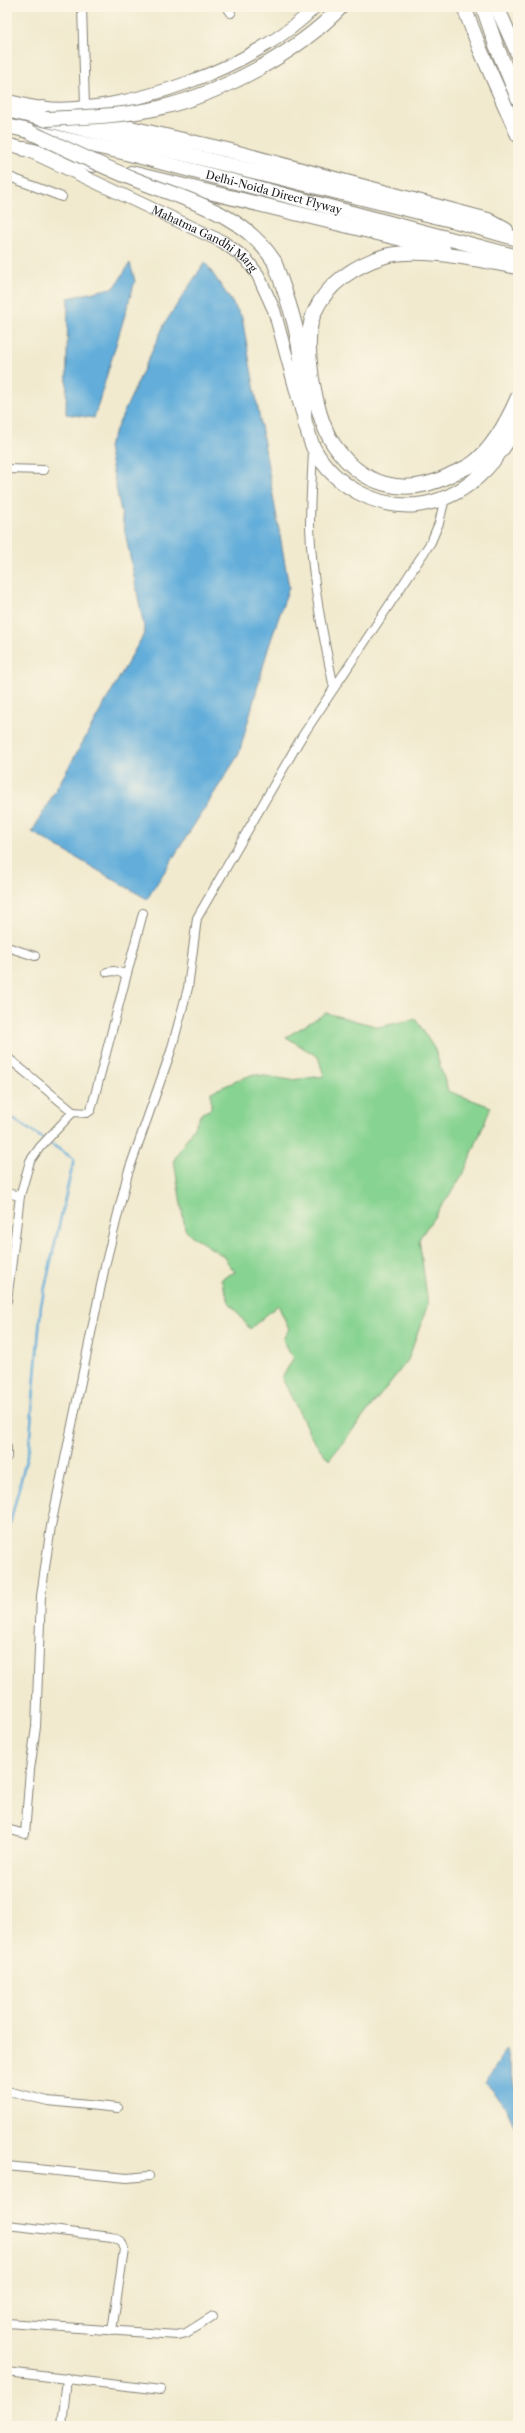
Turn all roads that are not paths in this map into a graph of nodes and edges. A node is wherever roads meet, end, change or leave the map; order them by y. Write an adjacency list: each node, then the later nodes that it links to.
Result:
1 (82, 7): 10 (street)
2 (316, 7): 10 (main road)
3 (341, 7): 12 (highway, bridge)
4 (464, 7): 15 (highway)
5 (483, 7): 8 (highway)
6 (497, 7): 7 (highway)
7 (518, 54)
8 (518, 98)
9 (7, 101): 12 (main road)
10 (85, 106): 12 (main road)
11 (7, 110): 12 (highway)
12 (45, 114): 20 (highway); 21 (highway, Delhi-Noida Direct Flyway, bridge)
13 (7, 126): 14 (highway)
14 (28, 132): 22 (highway, Delhi-Noida Direct Flyway, bridge); 25 (highway, bridge)
15 (518, 135)
16 (7, 144): 17 (main road, Mahatma Gandhi Marg)
17 (25, 149): 23 (highway); 25 (main road, Mahatma Gandhi Marg)
18 (7, 176): 19 (street)
19 (62, 197)
20 (518, 236)
21 (518, 239)
22 (518, 257)
23 (512, 266): 24 (highway)
24 (518, 397)
25 (305, 422): 27 (highway)
26 (518, 423): 30 (highway)
27 (314, 448): 30 (highway); 31 (street)
28 (7, 469): 29 (street)
29 (44, 470)
30 (445, 498): 31 (street)
31 (334, 688): 44 (street)
32 (143, 913): 36 (street)
33 (7, 947): 34 (street)
34 (35, 956)
35 (107, 972): 36 (street)
36 (126, 974): 38 (street)
37 (7, 1057): 38 (street)
38 (73, 1112): 40 (street)
39 (7, 1193): 40 (street)
40 (20, 1196): 41 (street)
41 (7, 1301)
42 (7, 1447): 43 (street)
43 (7, 1457)
44 (7, 1829)
45 (7, 2091): 46 (street)
46 (118, 2108)
47 (7, 2166): 48 (street)
48 (149, 2176)
49 (7, 2225): 52 (street)
50 (213, 2316): 52 (street)
51 (7, 2323): 52 (street)
52 (112, 2331)
53 (7, 2372): 54 (street)
54 (67, 2378): 55 (street); 56 (street)
55 (161, 2390)
56 (62, 2426)

